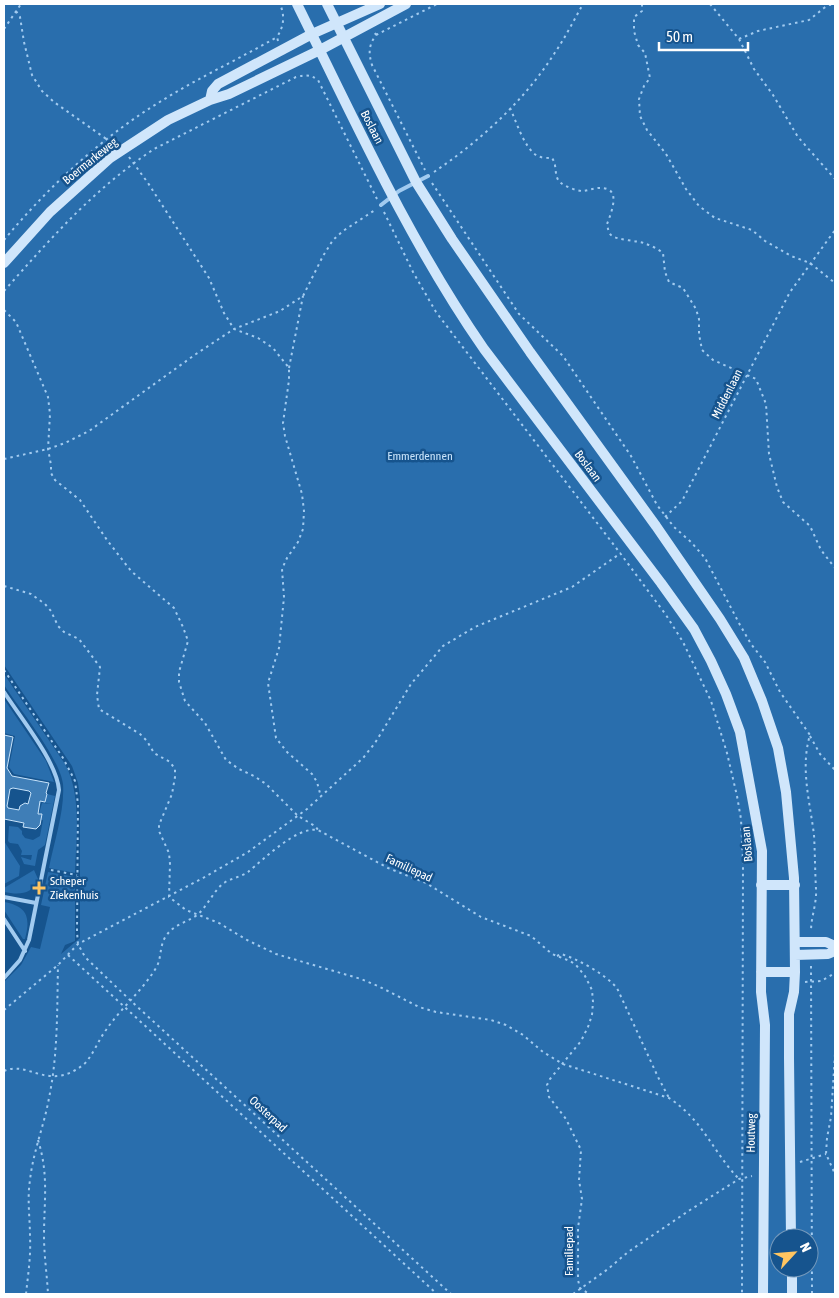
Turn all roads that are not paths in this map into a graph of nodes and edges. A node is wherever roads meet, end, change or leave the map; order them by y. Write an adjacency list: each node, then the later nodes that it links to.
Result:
1 (297, 4): 6 (main road, Boslaan)
2 (328, 4): 5 (main road, Boslaan)
3 (380, 4): 5 (main road, Boermarkeweg)
4 (406, 4): 7 (main road, Boermarkeweg)
5 (338, 22): 6 (main road, Boermarkeweg); 7 (main road, Boslaan)
6 (312, 34): 8 (main road, Boslaan); 9 (main road, Boermarkeweg)
7 (345, 37): 8 (main road, Boermarkeweg); 11 (main road, Boslaan)
8 (320, 50): 9 (main road, Boermarkeweg); 12 (main road, Boslaan)
9 (210, 100): 14 (main road, Boermarkeweg)
10 (428, 176): 11 (lane)
11 (416, 182): 12 (lane); 17 (main road, Boslaan)
12 (393, 195): 13 (lane); 16 (main road, Boslaan)
13 (380, 206)
14 (4, 264)
15 (4, 692): 19 (lane)
16 (761, 885): 17 (main road); 26 (main road, Boslaan)
17 (794, 885): 21 (main road, Boslaan)
18 (4, 897): 19 (lane)
19 (36, 903): 23 (lane)
20 (4, 919): 23 (lane)
21 (795, 942): 22 (main road); 25 (main road, Boslaan)
22 (835, 946)
23 (24, 951): 28 (lane)
24 (835, 951): 25 (main road)
25 (795, 955): 27 (main road)
26 (761, 972): 27 (main road); 31 (main road, Houtweg)
27 (795, 972): 29 (main road)
28 (4, 978)
29 (792, 1228)
30 (792, 1278): 32 (main road)
31 (763, 1294)
32 (792, 1294)

